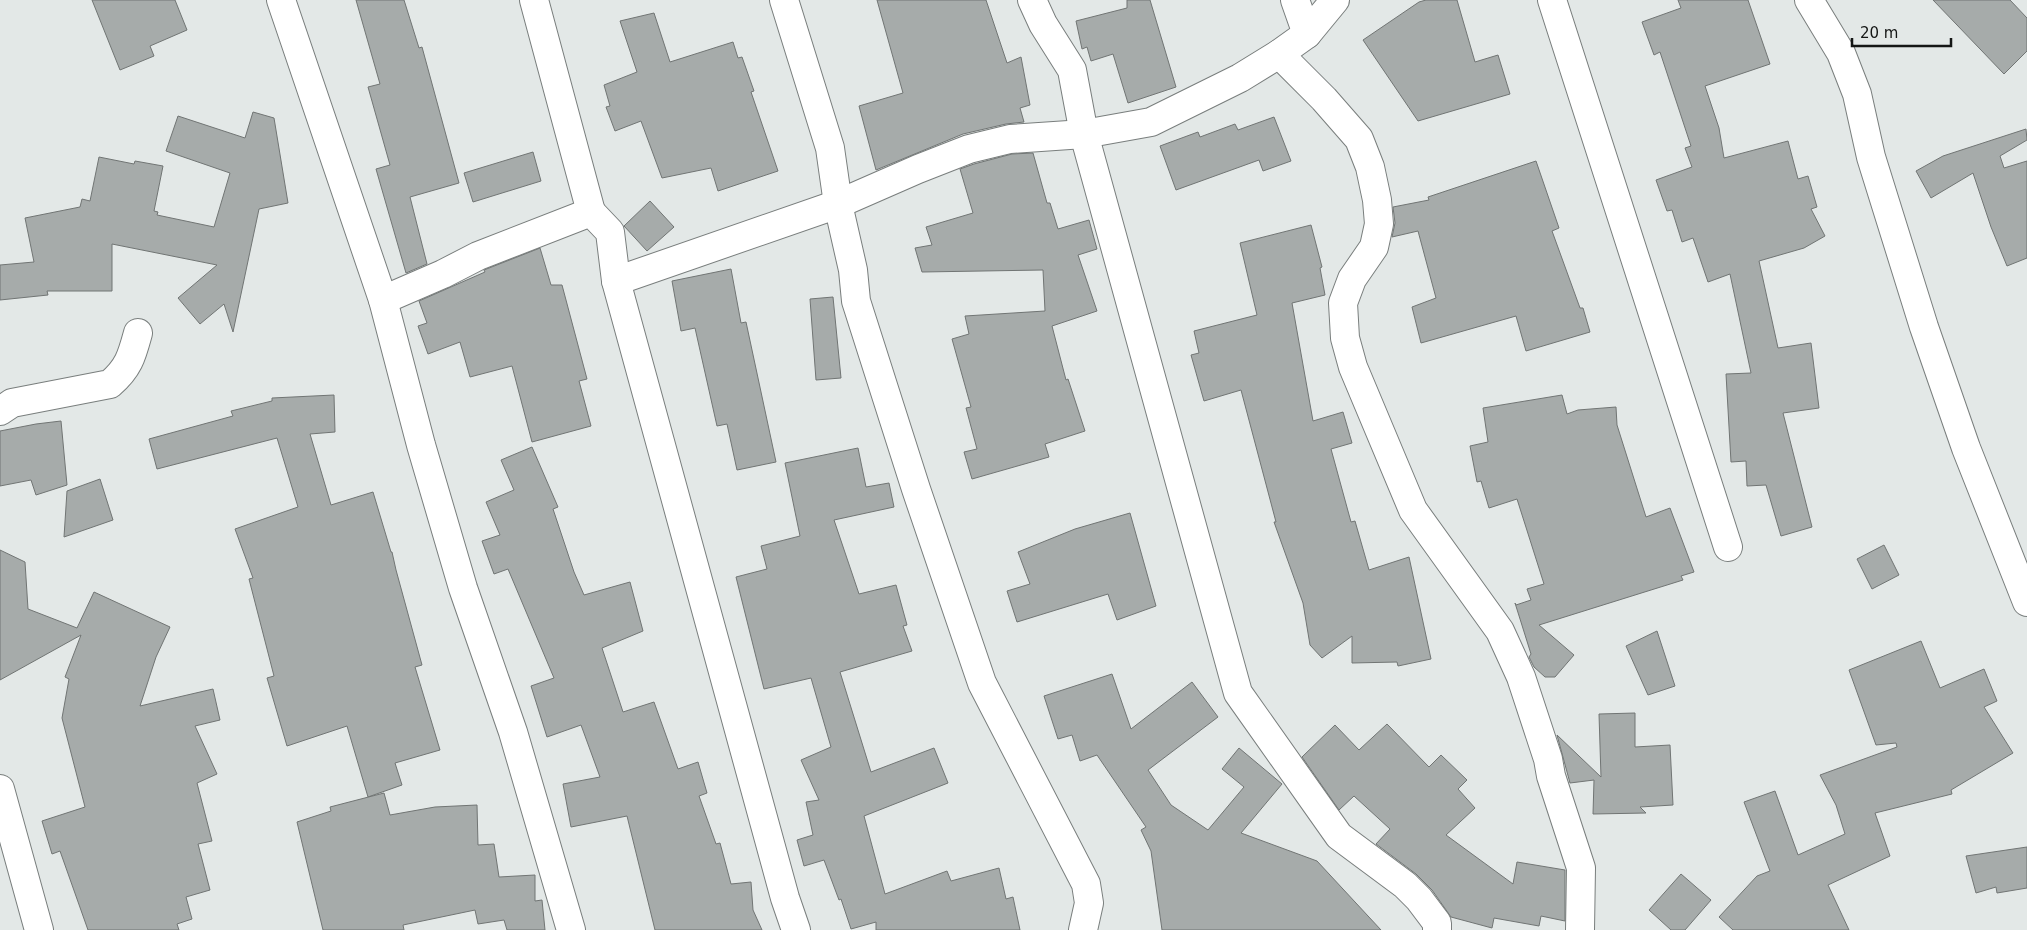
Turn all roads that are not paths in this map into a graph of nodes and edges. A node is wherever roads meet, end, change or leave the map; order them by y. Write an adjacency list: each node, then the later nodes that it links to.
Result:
1 (282, 0): 15 (street)
2 (534, 0): 13 (street)
3 (784, 0): 12 (street)
4 (1032, 0): 11 (street)
5 (1295, 0): 9 (street)
6 (1335, 0): 9 (street)
7 (1552, 0): 18 (street)
8 (1809, 0): 19 (street)
9 (1308, 34): 10 (street)
10 (1279, 54): 11 (street); 26 (street)
11 (1084, 134): 12 (street); 25 (street)
12 (838, 204): 14 (street); 24 (street)
13 (591, 212): 14 (street); 15 (street)
14 (616, 281): 23 (street)
15 (384, 300): 22 (street)
16 (138, 333): 17 (street)
17 (0, 411)
18 (1728, 547)
19 (2027, 602)
20 (0, 789): 21 (street)
21 (39, 930)
22 (570, 930)
23 (796, 930)
24 (1083, 930)
25 (1437, 930)
26 (1580, 930)

